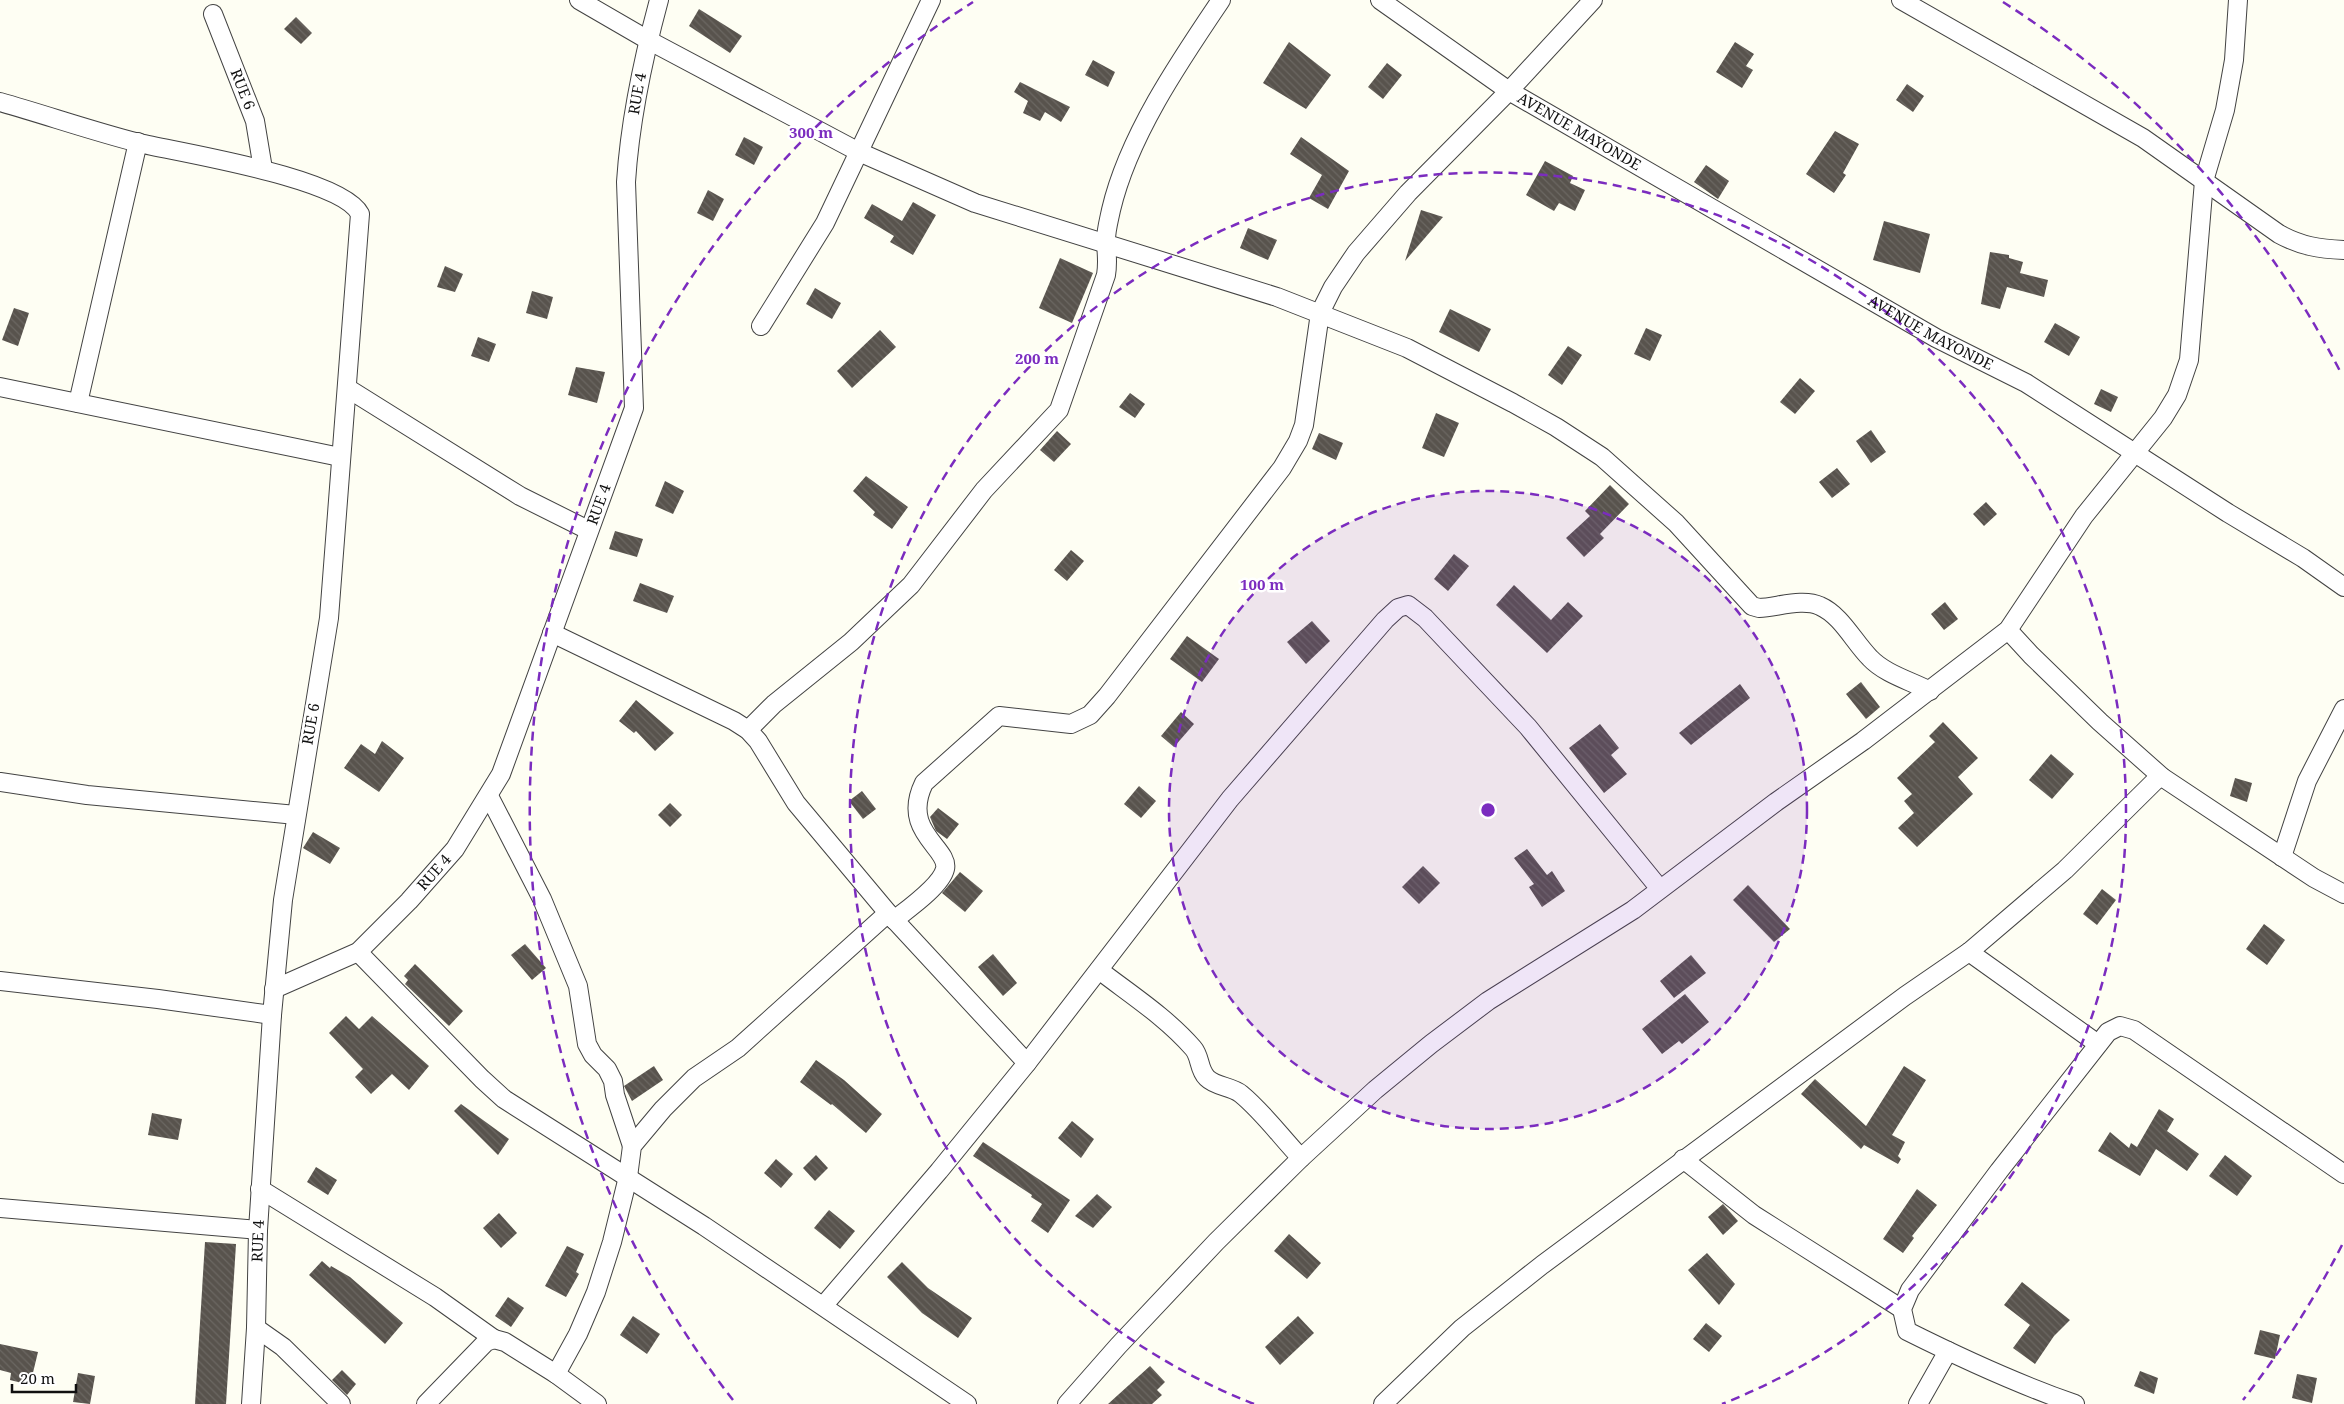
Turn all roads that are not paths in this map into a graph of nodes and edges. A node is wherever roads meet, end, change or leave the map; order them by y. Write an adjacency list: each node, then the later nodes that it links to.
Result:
1 (579, 0): 10 (street)
2 (659, 0): 10 (street, RUE 4)
3 (931, 0): 14 (street)
4 (1221, 0): 17 (street)
5 (1380, 0): 11 (street, AVENUE MAYONDE)
6 (1593, 0): 11 (street)
7 (1901, 0): 16 (street)
8 (2238, 0): 16 (street)
9 (212, 14): 15 (street, RUE 6)
10 (648, 40): 14 (street); 26 (street, RUE 4)
11 (1509, 91): 19 (street); 24 (street, AVENUE MAYONDE)
12 (0, 102): 13 (street)
13 (138, 142): 15 (street); 23 (street)
14 (860, 152): 17 (street); 20 (street)
15 (263, 169): 22 (street, RUE 6)
16 (2204, 181): 18 (street); 24 (street)
17 (1106, 243): 19 (street); 32 (street)
18 (2344, 250)
19 (1320, 313): 30 (street); 40 (street)
20 (761, 326)
21 (0, 386): 23 (street)
22 (347, 388): 25 (street, RUE 6); 26 (street)
23 (78, 403): 25 (street)
24 (2136, 453): 27 (street, AVENUE MAYONDE); 28 (street)
25 (340, 457): 36 (street, RUE 6)
26 (588, 530): 29 (street, RUE 4)
27 (2344, 587)
28 (2008, 630): 30 (street); 33 (street)
29 (552, 633): 32 (street); 35 (street, RUE 4)
30 (1930, 691): 38 (street)
31 (2344, 709): 37 (street)
32 (748, 730): 40 (street)
33 (2162, 777): 37 (street); 42 (street)
34 (0, 782): 36 (street)
35 (489, 796): 41 (street, RUE 4); 49 (street)
36 (296, 815): 45 (street, RUE 6)
37 (2282, 857): 39 (street)
38 (1660, 889): 43 (street); 50 (street)
39 (2344, 894)
40 (891, 917): 48 (street); 49 (street)
41 (358, 952): 45 (street); 53 (street)
42 (1969, 952): 47 (street); 51 (street)
43 (1099, 970): 48 (street); 50 (street)
44 (0, 981): 46 (street)
45 (274, 989): 46 (street, RUE 4)
46 (272, 1015): 54 (street, RUE 4)
47 (2098, 1044): 52 (street); 58 (street)
48 (1026, 1063): 57 (street)
49 (632, 1146): 53 (street)
50 (1301, 1158): 68 (street)
51 (1683, 1159): 58 (street); 69 (street)
52 (2344, 1174)
53 (628, 1177): 57 (street); 62 (street)
54 (260, 1189): 56 (street, RUE 4); 60 (street)
55 (0, 1208): 56 (street)
56 (258, 1230): 59 (street, RUE 4)
57 (824, 1305): 67 (street)
58 (1902, 1309): 61 (street)
59 (256, 1328): 63 (street, RUE 4); 64 (street)
60 (494, 1339): 62 (street); 65 (street)
61 (1948, 1351): 70 (street); 71 (street)
62 (556, 1374): 66 (street)
63 (251, 1404)
64 (341, 1404)
65 (426, 1404)
66 (597, 1404)
67 (967, 1404)
68 (1067, 1404)
69 (1384, 1404)
70 (1918, 1404)
71 (2075, 1404)

